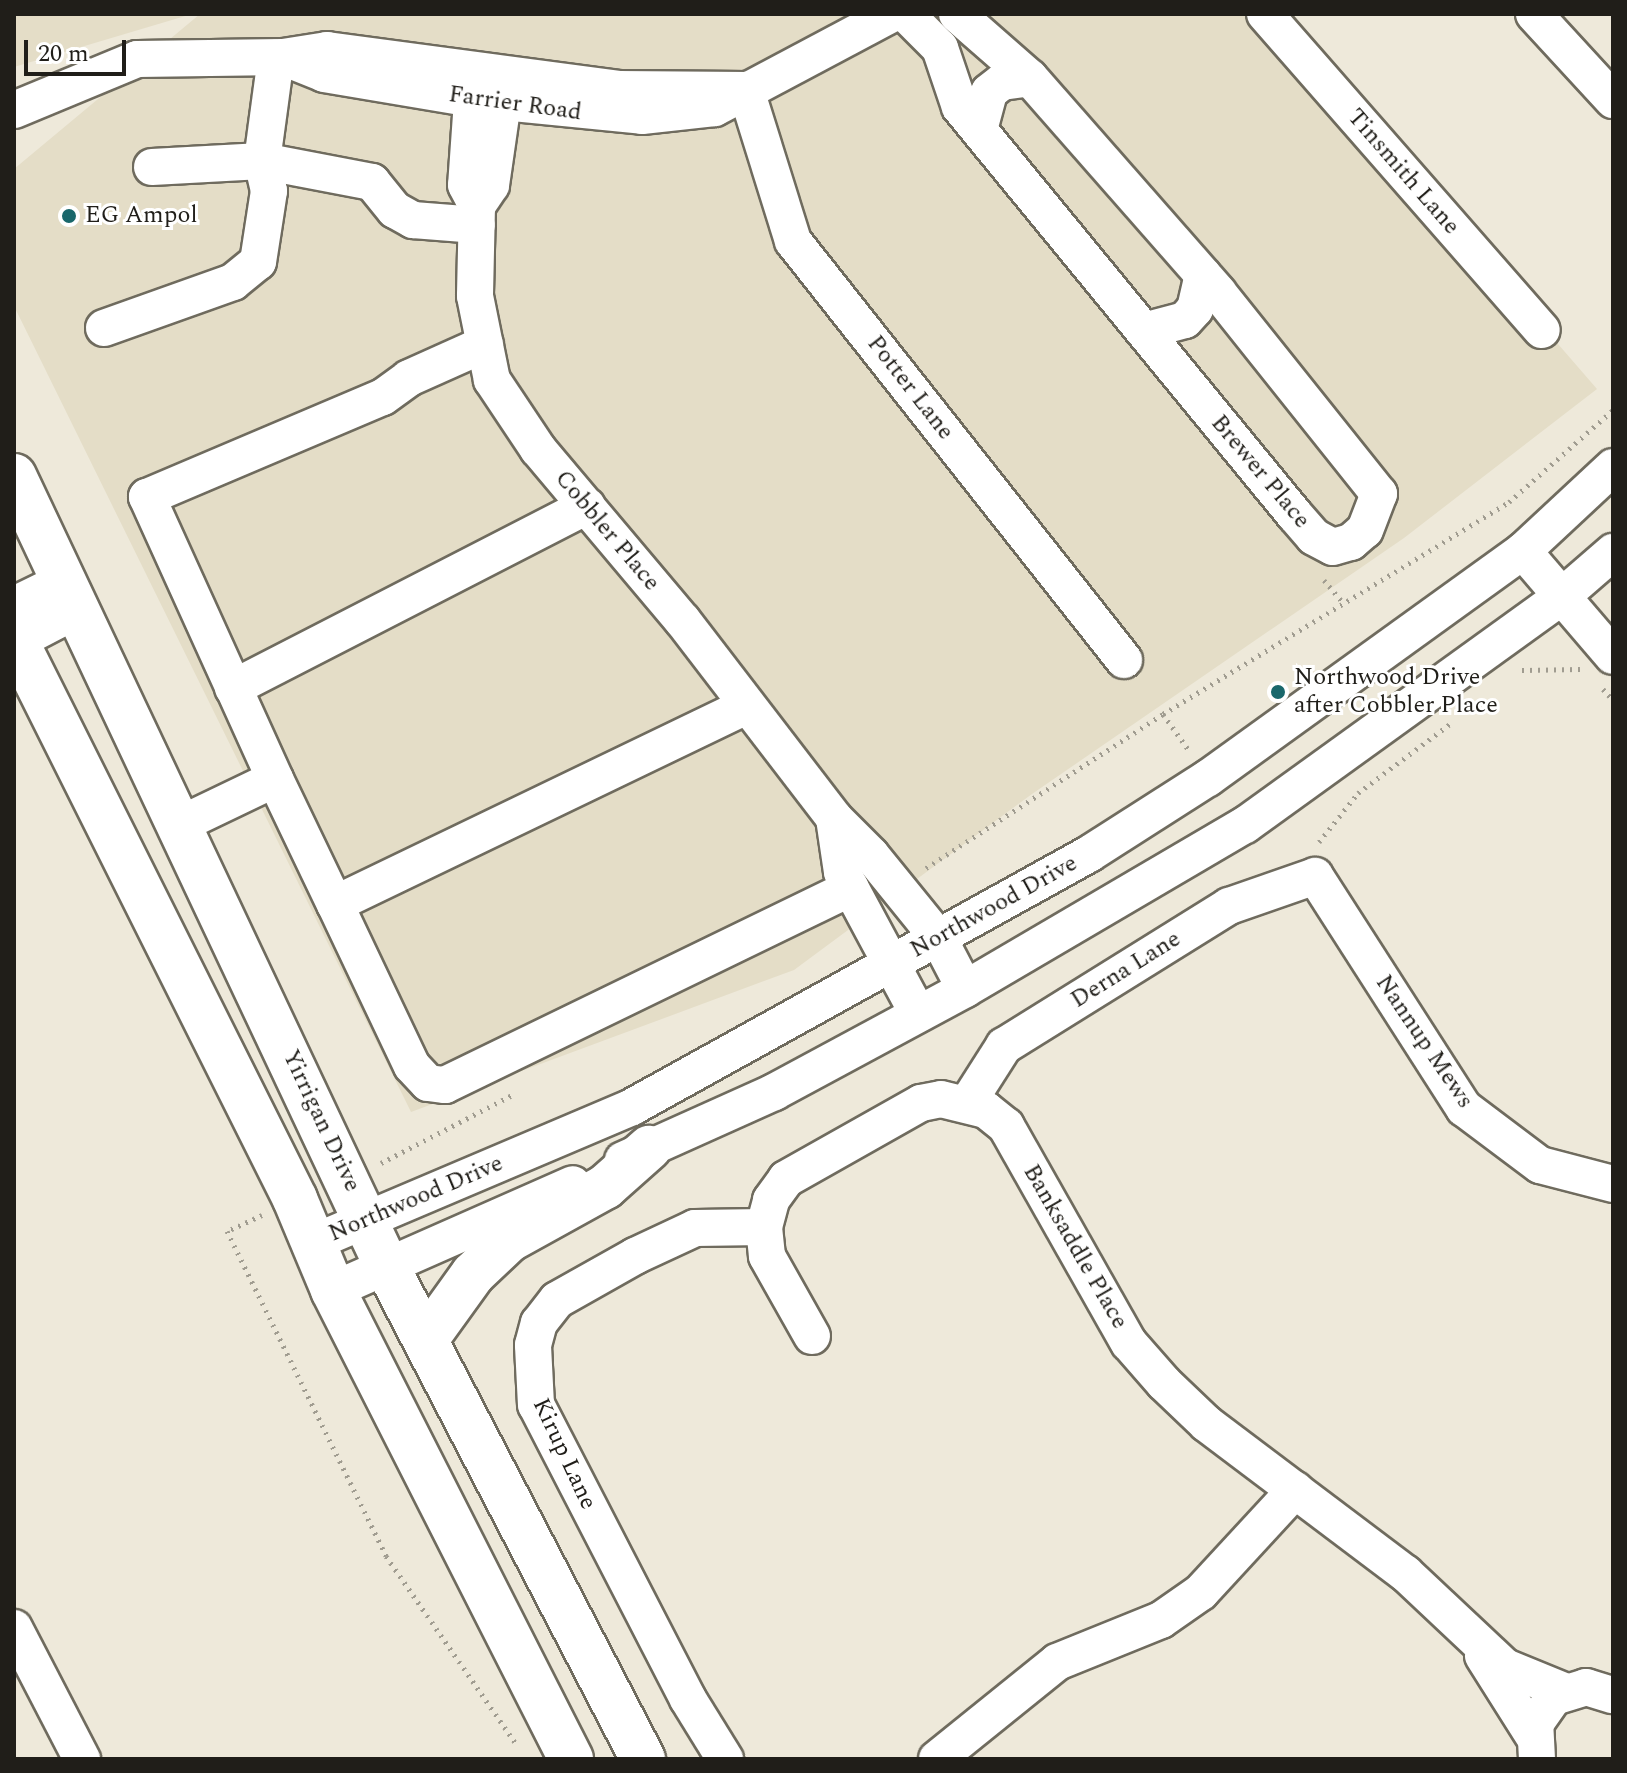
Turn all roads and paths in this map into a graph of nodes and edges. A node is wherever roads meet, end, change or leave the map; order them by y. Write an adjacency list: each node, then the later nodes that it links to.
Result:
1 (892, 14): 9 (street, Farrier Road)
2 (906, 14): 12 (street, Brewer Place)
3 (957, 14): 7 (street, Brewer Place)
4 (1265, 14): 18 (street, Tinsmith Lane)
5 (1534, 14): 10 (street)
6 (280, 58): 8 (street, Farrier Road); 11 (street, Farrier Road); 13 (street)
7 (1030, 78): 12 (street); 16 (street, Brewer Place)
8 (489, 87): 9 (street, Farrier Road); 15 (street, Cobbler Place)
9 (746, 90): 29 (street, Potter Lane)
10 (1613, 100)
11 (14, 110)
12 (979, 130): 19 (street, Brewer Place)
13 (262, 161): 14 (street); 15 (street); 17 (street)
14 (152, 167)
15 (477, 216): 20 (street, Cobbler Place)
16 (1203, 275): 19 (street); 19 (street, Brewer Place)
17 (104, 328)
18 (1542, 330)
19 (1144, 331)
20 (485, 344): 23 (street, Cobbler Place); 32 (street)
21 (1613, 467): 24 (street, Northwood Drive)
22 (14, 476): 26 (main road, Yirrigan Drive)
23 (587, 506): 32 (street); 33 (street, Cobbler Place)
24 (1523, 551): 27 (street); 41 (street, Northwood Drive)
25 (1613, 552): 27 (street, Northwood Drive)
26 (72, 595): 28 (street); 37 (main road, Yirrigan Drive)
27 (1561, 597): 30 (street); 43 (street, Northwood Drive)
28 (15, 632): 50 (main road)
29 (1124, 660)
30 (1599, 663): 31 (path)
31 (1510, 679)
32 (233, 688): 35 (street)
33 (747, 706): 36 (street, Cobbler Place); 40 (street)
34 (1460, 717): 38 (path)
35 (275, 779): 37 (street); 40 (street)
36 (834, 818): 39 (street, Cobbler Place); 41 (street, Cobbler Place)
37 (181, 824): 48 (main road, Yirrigan Drive)
38 (1311, 865): 45 (street, Derna Lane); 47 (street, Nannup Mews)
39 (851, 888): 40 (street); 42 (street, Cobbler Place)
40 (335, 904)
41 (939, 939): 42 (street, Northwood Drive); 43 (street, Cobbler Place)
42 (888, 965): 44 (street, Cobbler Place); 48 (street, Northwood Drive)
43 (965, 989): 44 (street, Northwood Drive)
44 (918, 1014): 46 (street, Northwood Drive)
45 (967, 1104): 49 (street, Banksaddle Place); 55 (street, Banksaddle Place)
46 (649, 1148): 51 (street, Northwood Drive); 54 (main road)
47 (1613, 1184)
48 (367, 1220): 50 (street, Northwood Drive); 51 (main road, Yirrigan Drive)
49 (764, 1227): 53 (street); 64 (street, Kirup Lane)
50 (312, 1243): 52 (main road)
51 (387, 1267): 52 (street, Northwood Drive); 54 (main road, Yirrigan Drive)
52 (333, 1290): 62 (main road)
53 (812, 1336)
54 (427, 1338): 63 (main road, Yirrigan Drive)
55 (1295, 1490): 57 (street, Banksaddle Place); 65 (street)
56 (14, 1628): 61 (street)
57 (1470, 1639): 58 (street, Banksaddle Place); 60 (street, Banksaddle Place)
58 (1564, 1691): 59 (street); 60 (street)
59 (1613, 1695)
60 (1535, 1747)
61 (82, 1759)
62 (571, 1759)
63 (643, 1759)
64 (725, 1759)
65 (937, 1759)

